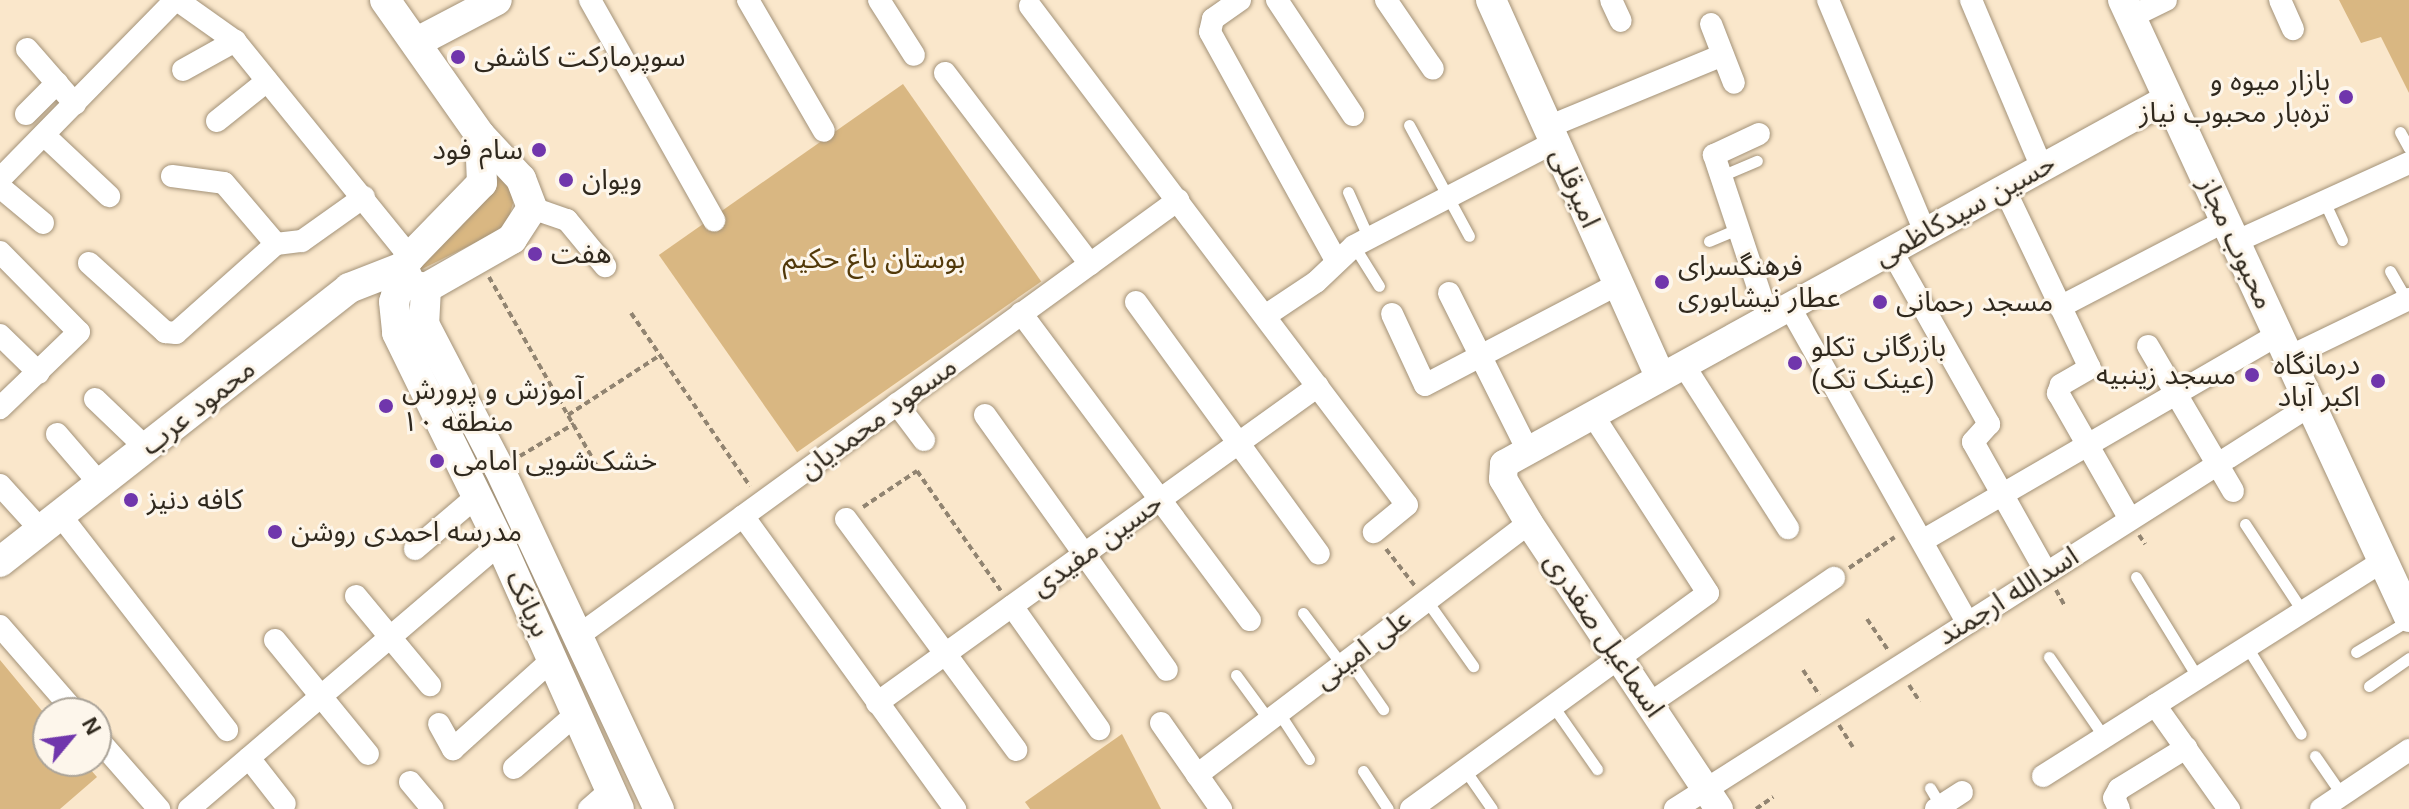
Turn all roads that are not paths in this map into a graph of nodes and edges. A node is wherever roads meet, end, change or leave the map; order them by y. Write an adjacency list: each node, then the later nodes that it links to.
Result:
1 (176, 0): 21 (street); 33 (street)
2 (385, 0): 22 (main road)
3 (497, 0): 22 (main road)
4 (590, 0): 60 (street)
5 (748, 0): 38 (street)
6 (879, 0): 24 (street)
7 (1240, 0): 72 (street)
8 (1277, 0): 35 (street)
9 (1386, 0): 26 (street)
10 (1611, 0): 18 (street)
11 (1828, 0): 64 (street)
12 (1971, 0): 47 (street)
13 (2166, 0): 17 (street)
14 (2280, 0): 20 (street)
15 (1496, 1): 42 (main road, امیرقلی)
16 (1030, 6): 57 (street)
17 (2127, 8): 32 (main road, محبوب مجاز)
18 (1621, 21)
19 (1711, 24): 25 (street)
20 (2293, 29)
21 (235, 41): 27 (street); 29 (street)
22 (417, 42): 41 (main road)
23 (27, 49): 30 (street)
24 (914, 55)
25 (1723, 55): 31 (street); 42 (street)
26 (1433, 69)
27 (183, 70)
28 (945, 73): 75 (street)
29 (267, 81): 36 (street); 55 (street)
30 (57, 83): 33 (street); 34 (street)
31 (1734, 83)
32 (2169, 98): 47 (street, حسین سیدکاظمی); 63 (main road, محبوب مجاز)
33 (75, 104): 43 (street)
34 (26, 114)
35 (1353, 115)
36 (217, 121)
37 (1409, 125): 56 (lane)
38 (824, 131)
39 (2400, 132): 44 (lane)
40 (1759, 134): 49 (street)
41 (480, 135): 59 (main road); 73 (main road)
42 (1552, 135): 56 (street); 78 (main road, امیرقلی)
43 (45, 136): 50 (street); 54 (street)
44 (2409, 148)
45 (1757, 161): 49 (lane)
46 (2409, 163): 58 (street)
47 (2042, 168): 52 (street, حسین سیدکاظمی)
48 (172, 176): 69 (street)
49 (1721, 176): 62 (street)
50 (0, 179)
51 (0, 187): 61 (street)
52 (2004, 188): 64 (street, حسین سیدکاظمی); 84 (street)
53 (1348, 192): 68 (lane)
54 (109, 196)
55 (364, 197): 69 (street); 73 (street)
56 (1449, 197): 65 (lane); 68 (street)
57 (1178, 200): 75 (street, مسعود محمدیان); 88 (street)
58 (2324, 201): 63 (street); 66 (lane)
59 (532, 208): 76 (street); 80 (main road)
60 (714, 220)
61 (43, 223)
62 (1739, 228): 67 (lane); 85 (street)
63 (2230, 231): 84 (street); 91 (main road, محبوب مجاز)
64 (1925, 232): 70 (street, حسین سیدکاظمی)
65 (1469, 236)
66 (2342, 240)
67 (1709, 241)
68 (1362, 242): 72 (street); 79 (lane)
69 (276, 244): 74 (street)
70 (1891, 250): 85 (street, حسین سیدکاظمی); 113 (street)
71 (0, 252): 94 (street)
72 (1336, 260): 88 (street)
73 (407, 262): 80 (main road); 107 (main road, محمود عرب); 114 (main road, بریانک)
74 (89, 263)
75 (1090, 264): 86 (street, مسعود محمدیان)
76 (605, 266)
77 (2390, 271): 82 (lane)
78 (1618, 284): 92 (street); 93 (main road, امیرقلی)
79 (1379, 286)
80 (426, 288): 143 (main road, بریانک)
81 (1449, 293): 92 (street)
82 (2408, 300): 91 (street)
83 (1136, 302): 105 (street)
84 (2060, 307): 106 (street)
85 (1779, 312): 93 (street, حسین سیدکاظمی); 124 (street)
86 (1021, 313): 98 (street, مسعود محمدیان); 115 (street)
87 (1392, 314): 92 (street)
88 (1265, 316): 95 (street)
89 (0, 335): 94 (street)
90 (2148, 346): 96 (street)
91 (2284, 346): 96 (street); 99 (main road, محبوب مجاز)
92 (1481, 356): 108 (street)
93 (1671, 370): 101 (street, حسین سیدکاظمی); 122 (street)
94 (39, 373): 100 (street)
95 (1318, 386): 105 (street, حسین مفیدی); 123 (street)
96 (2176, 394): 106 (street); 109 (street)
97 (95, 399): 107 (street)
98 (897, 404): 104 (street); 116 (street, مسعود محمدیان)
99 (2311, 405): 109 (street, اسدالله ارجمند); 129 (main road, محبوب مجاز)
100 (0, 408)
101 (1592, 414): 108 (street, حسین سیدکاظمی); 150 (street)
102 (985, 415): 127 (street)
103 (57, 434): 110 (street)
104 (924, 440)
105 (1238, 443): 115 (street, حسین مفیدی); 128 (street)
106 (2089, 445): 113 (street); 118 (street)
107 (145, 447): 110 (main road, محمود عرب)
108 (1518, 454): 120 (street, اسماعیل صفدری)
109 (2218, 464): 112 (street); 118 (street, اسدالله ارجمند)
110 (100, 484): 119 (main road, محمود عرب)
111 (0, 485): 119 (street)
112 (2233, 491)
113 (2004, 494): 124 (street); 131 (street)
114 (477, 496): 125 (main road, بریانک); 126 (street)
115 (1160, 500): 127 (street, حسین مفیدی); 140 (street)
116 (743, 516): 143 (street, مسعود محمدیان); 162 (street)
117 (846, 519): 148 (street)
118 (2130, 519): 131 (street, اسدالله ارجمند)
119 (51, 523): 130 (main road, محمود عرب); 172 (street)
120 (1529, 523): 135 (street, علی امینی); 150 (street, اسماعیل صفدری)
121 (2245, 524): 137 (lane)
122 (1788, 528)
123 (1374, 532)
124 (1917, 533): 141 (street)
125 (500, 543): 144 (street); 152 (main road, بریانک)
126 (415, 549)
127 (1084, 554): 136 (street, حسین مفیدی); 155 (street)
128 (1319, 554)
129 (2383, 561): 137 (street); 139 (main road, محبوب مجاز)
130 (0, 562)
131 (2046, 572): 141 (street, اسدالله ارجمند)
132 (2136, 577): 157 (lane)
133 (1834, 578): 163 (street)
134 (356, 596): 144 (street)
135 (1427, 601): 153 (street, علی امینی); 154 (lane)
136 (1012, 606): 148 (street, حسین مفیدی); 171 (street)
137 (2303, 612): 146 (street)
138 (1303, 613): 153 (lane)
139 (2409, 618): 147 (lane)
140 (1250, 620)
141 (1967, 622): 192 (street, اسدالله ارجمند)
142 (0, 626): 161 (street)
143 (578, 636): 187 (main road, بریانک)
144 (390, 637): 158 (street); 160 (street)
145 (275, 640): 160 (street)
146 (2247, 647): 157 (street); 173 (lane)
147 (2356, 652)
148 (946, 653): 162 (street, حسین مفیدی); 176 (street)
149 (2049, 657): 174 (lane)
150 (1619, 658): 163 (street, اسماعیل صفدری); 165 (street)
151 (2409, 658): 159 (lane)
152 (553, 659): 167 (main road, بریانک); 170 (street)
153 (1345, 662): 166 (lane); 168 (street, علی امینی)
154 (1473, 666)
155 (1167, 670)
156 (1236, 675): 168 (lane)
157 (2198, 678): 164 (street)
158 (430, 685)
159 (2369, 686)
160 (321, 696): 178 (street); 181 (street)
161 (62, 697)
162 (877, 703): 202 (street)
163 (1649, 704): 192 (street, اسماعیل صفدری)
164 (2155, 705): 174 (street); 175 (street)
165 (1553, 706): 184 (lane); 185 (street)
166 (1383, 709)
167 (575, 715): 183 (street); 194 (main road, بریانک)
168 (1274, 717): 182 (lane); 188 (street, علی امینی)
169 (1161, 723): 188 (street)
170 (439, 724)
171 (1099, 729)
172 (227, 730)
173 (2301, 734)
174 (2104, 737): 189 (street)
175 (2186, 748): 207 (street); 208 (street)
176 (1016, 750)
177 (2409, 750): 196 (street)
178 (368, 754)
179 (112, 755): 198 (street)
180 (2315, 756): 196 (lane)
181 (249, 758): 195 (street); 199 (street)
182 (1309, 759)
183 (514, 768)
184 (1597, 769)
185 (1465, 770): 197 (street); 205 (lane)
186 (1363, 771): 204 (lane)
187 (643, 775): 194 (main road); 201 (main road, بریانک)
188 (1197, 775): 203 (street)
189 (2043, 776)
190 (410, 782): 200 (street)
191 (1962, 792): 193 (street)
192 (1712, 798): 206 (street, اسدالله ارجمند)
193 (1936, 801)
194 (606, 803)
195 (285, 804)
196 (2328, 805)
197 (1421, 806)
198 (159, 809)
199 (189, 809)
200 (433, 809)
201 (659, 809)
202 (955, 809)
203 (1221, 809)
204 (1388, 809)
205 (1492, 809)
206 (1675, 809)
207 (2119, 809)
208 (2229, 809)

